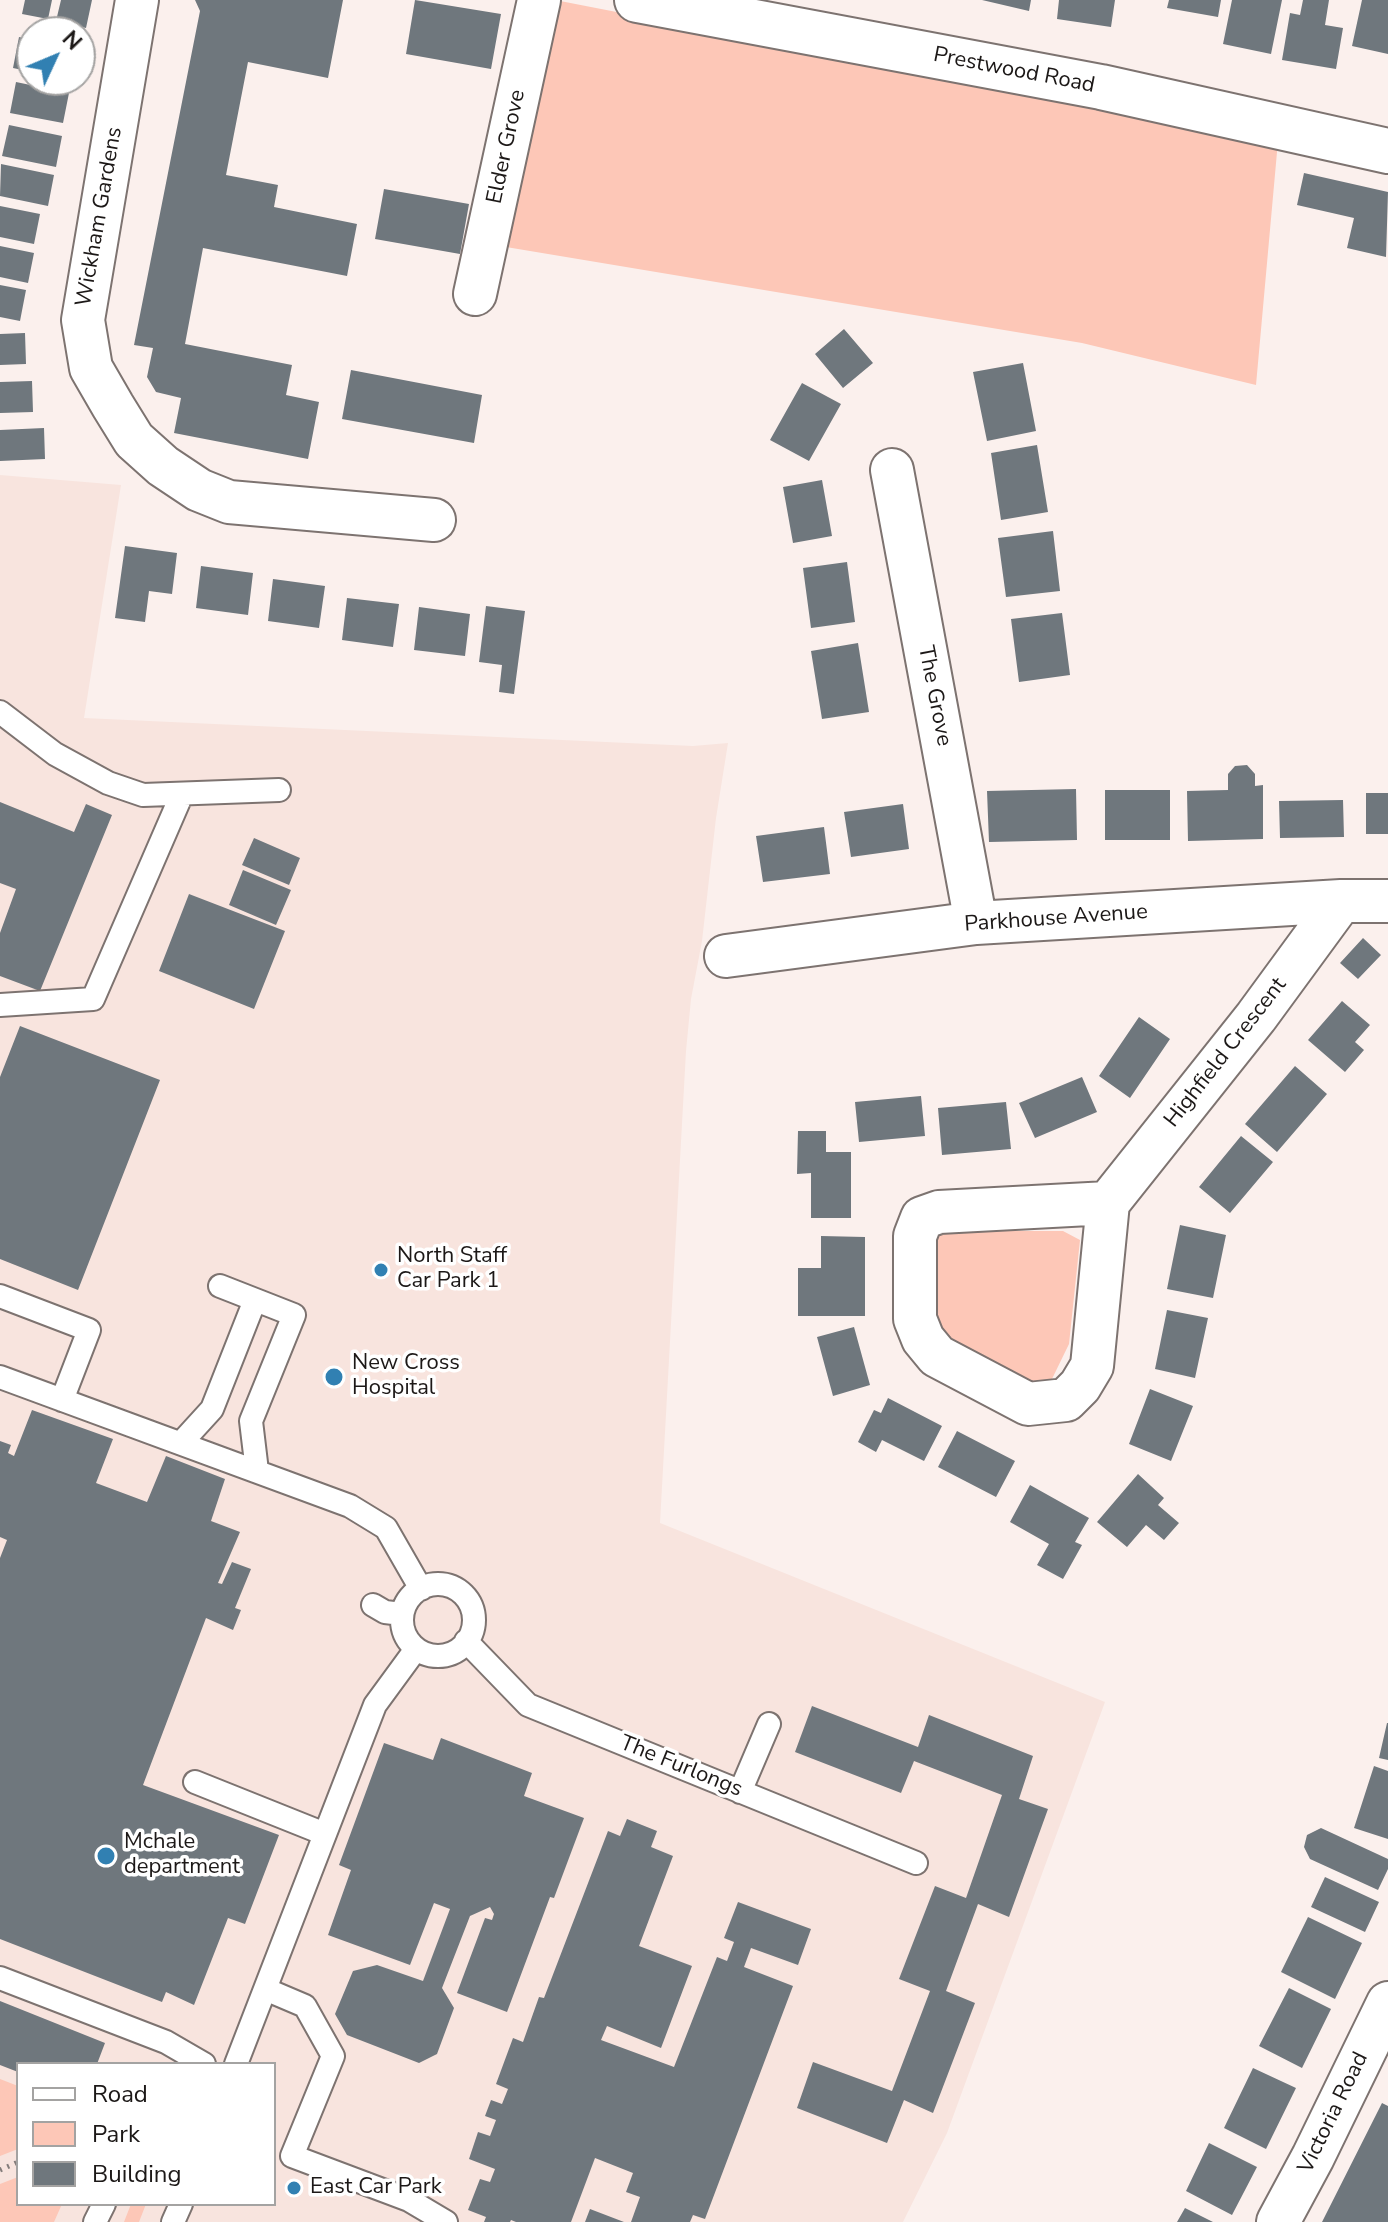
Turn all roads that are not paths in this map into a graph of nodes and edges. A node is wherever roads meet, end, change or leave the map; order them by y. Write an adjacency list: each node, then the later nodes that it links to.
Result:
1 (137, 0): 7 (street, Wickham Gardens)
2 (539, 0): 5 (street, Elder Grove)
3 (637, 0): 4 (street, Prestwood Road)
4 (1388, 151)
5 (475, 294)
6 (892, 470): 13 (street, The Grove)
7 (434, 520)
8 (0, 712): 10 (lane)
9 (279, 790): 10 (lane)
10 (182, 794): 15 (lane)
11 (1341, 901): 12 (street, Parkhouse Avenue); 13 (street, Parkhouse Avenue); 16 (street, Highfield Crescent)
12 (1388, 901)
13 (976, 923): 14 (street, Parkhouse Avenue)
14 (726, 956)
15 (0, 1005)
16 (1108, 1203): 16 (street)
17 (220, 1286): 19 (lane)
18 (0, 1296): 21 (lane)
19 (255, 1300): 22 (lane); 23 (lane)
20 (0, 1377): 21 (lane)
21 (62, 1400): 22 (lane)
22 (181, 1443): 23 (lane)
23 (257, 1471): 24 (lane)
24 (421, 1589): 26 (lane); 27 (lane)
25 (373, 1605): 26 (lane)
26 (402, 1614): 28 (lane)
27 (466, 1641): 28 (lane); 31 (lane, The Furlongs)
28 (416, 1649): 32 (lane)
29 (769, 1724): 31 (lane)
30 (195, 1782): 32 (lane)
31 (740, 1792): 33 (lane, The Furlongs)
32 (325, 1834): 35 (lane)
33 (916, 1863)
34 (0, 1978): 37 (lane)
35 (265, 1989): 38 (lane); 39 (lane)
36 (1388, 2003): 40 (street, Victoria Road)
37 (201, 2062)
38 (237, 2062)
39 (446, 2222)
40 (1278, 2222)

